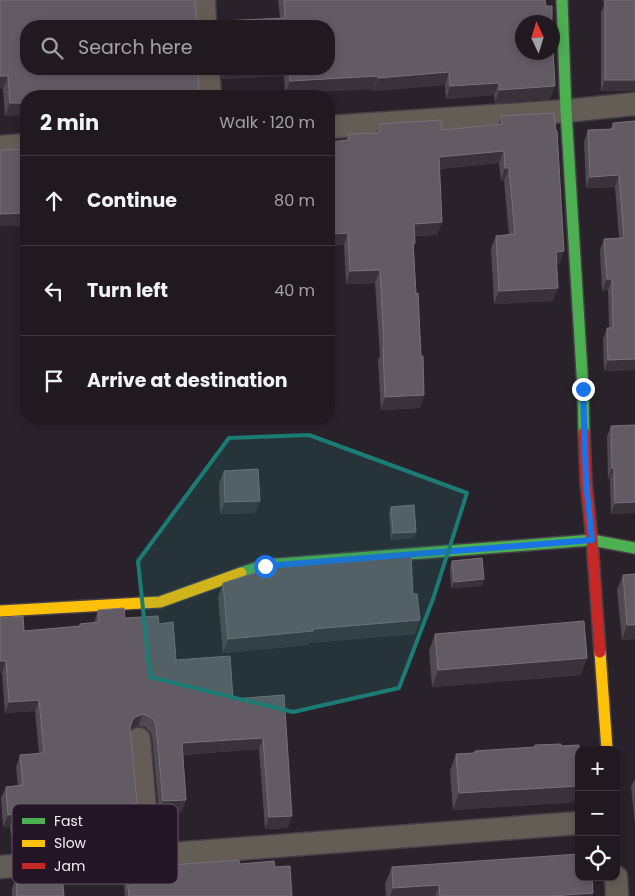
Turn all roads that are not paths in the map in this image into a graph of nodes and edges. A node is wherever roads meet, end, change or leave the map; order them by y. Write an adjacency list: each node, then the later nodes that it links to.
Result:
1 (204, 0): 3 (street)
2 (562, 0): 7 (street)
3 (205, 20)
4 (208, 75): 5 (street)
5 (210, 90)
6 (635, 104): 7 (street)
7 (566, 111): 8 (street); 11 (street)
8 (335, 127)
9 (20, 145): 10 (street)
10 (0, 146)
11 (592, 540): 12 (street); 13 (street); 15 (street)
12 (635, 548)
13 (0, 611)
14 (139, 740): 16 (street)
15 (607, 746)
16 (145, 804)
17 (575, 824): 18 (street)
18 (178, 854)
19 (616, 881): 20 (street)
20 (617, 896)

